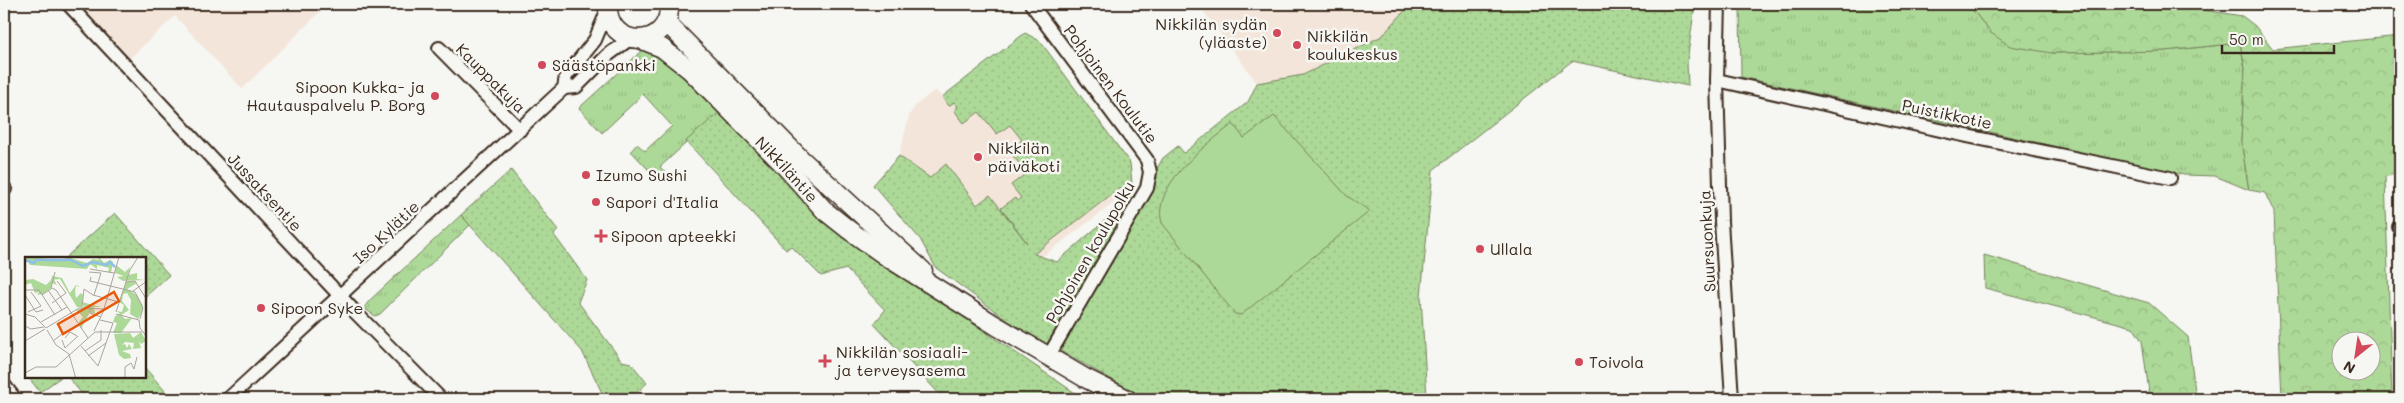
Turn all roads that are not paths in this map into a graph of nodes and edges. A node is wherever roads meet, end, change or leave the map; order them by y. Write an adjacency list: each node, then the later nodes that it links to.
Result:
1 (68, 4): 15 (street, Jussaksentie)
2 (669, 4): 6 (street)
3 (1031, 4): 12 (street, Pohjoinen Koulutie)
4 (1719, 4): 9 (street, Suursuonkuja)
5 (608, 7): 7 (street, Nikkiläntie); 10 (street, Iso Kylätie)
6 (666, 22): 7 (street); 14 (street, Nikkiläntie)
7 (635, 39): 10 (street, Iso Kylätie); 14 (street, Nikkiläntie)
8 (439, 48): 11 (street, Kauppakuja)
9 (1718, 80): 13 (street, Puistikkotie); 22 (street, Suursuonkuja)
10 (564, 88): 11 (street, Iso Kylätie)
11 (520, 130): 15 (street, Iso Kylätie)
12 (1148, 160): 16 (street, Pohjoinen koulupolku)
13 (2170, 178)
14 (941, 289): 16 (street, Nikkiläntie)
15 (341, 296): 19 (street, Iso Kylätie); 20 (street, Jussaksentie)
16 (1048, 357): 21 (street, Nikkiläntie)
17 (4, 386): 18 (street)
18 (15, 399)
19 (228, 399)
20 (441, 399)
21 (1127, 399)
22 (1732, 399)

